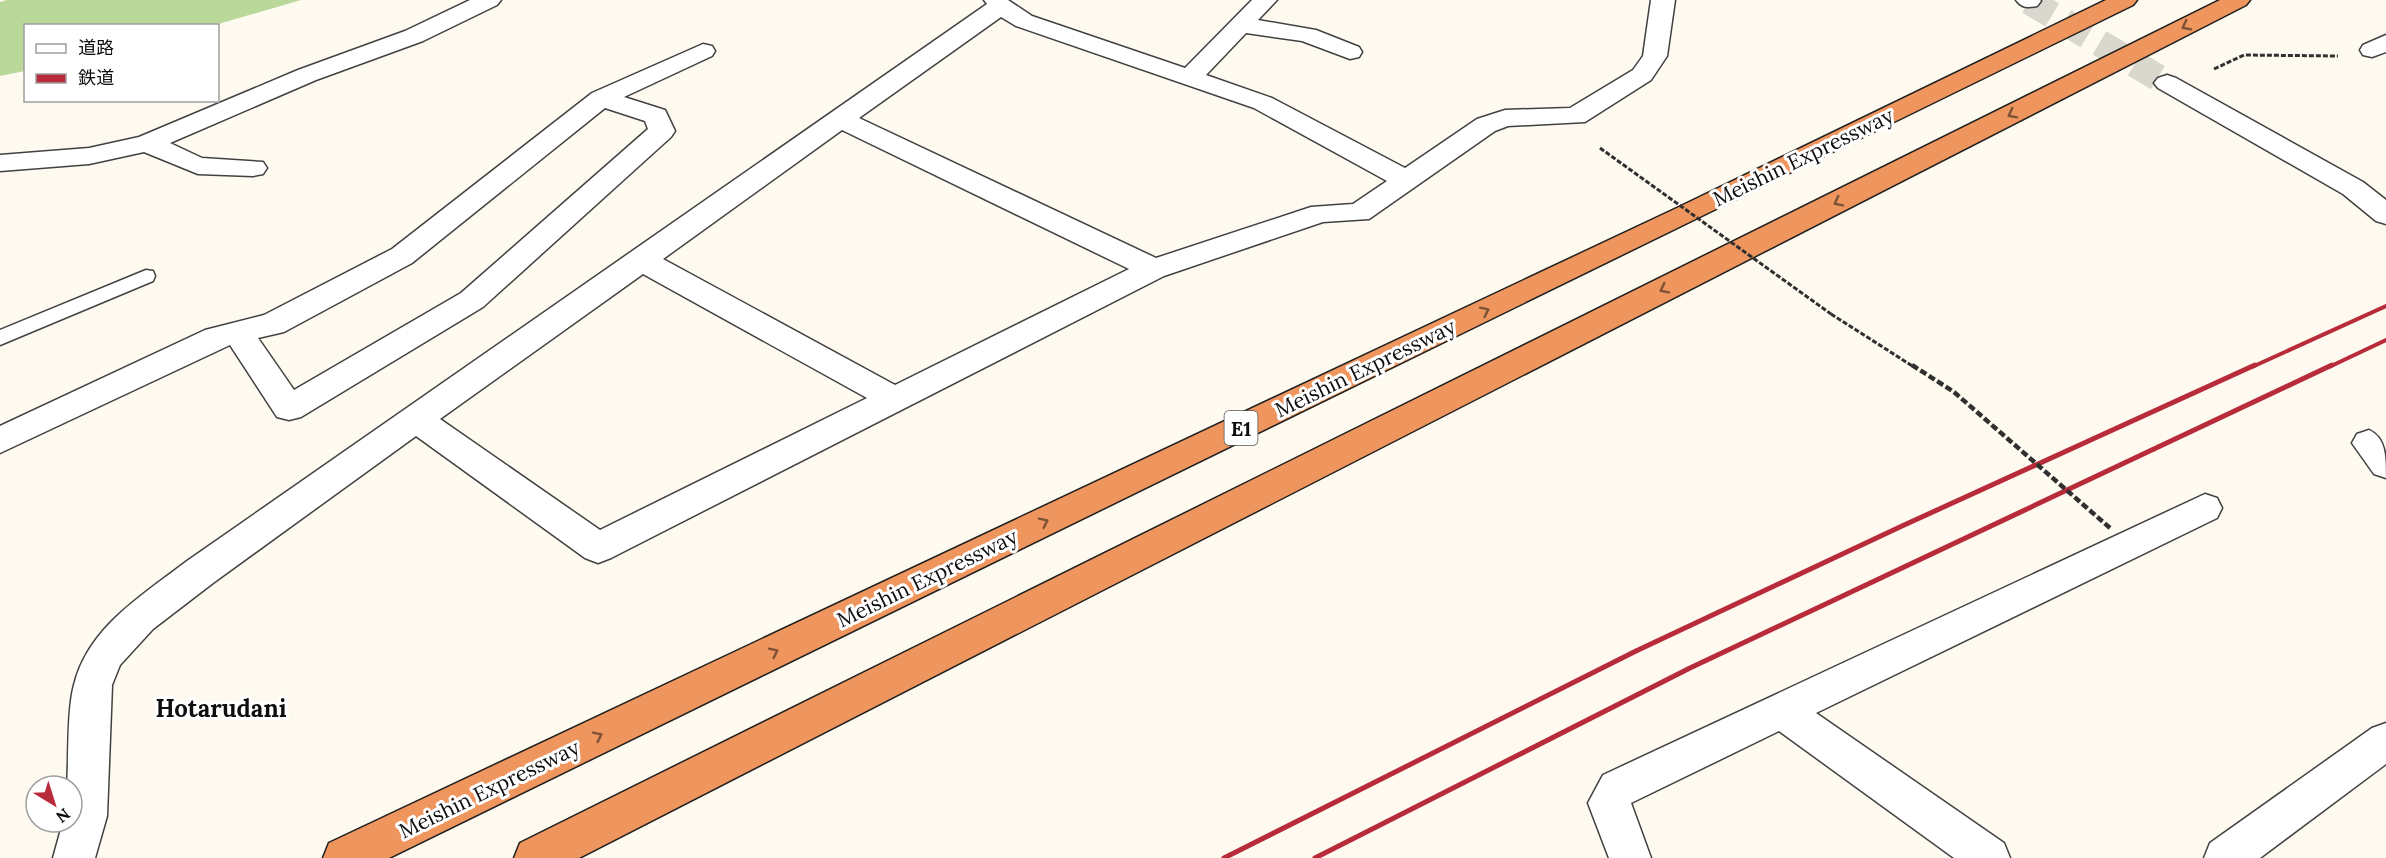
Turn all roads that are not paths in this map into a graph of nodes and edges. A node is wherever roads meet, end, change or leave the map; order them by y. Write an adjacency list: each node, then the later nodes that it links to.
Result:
1 (489, 0): 14 (street)
2 (1265, 0): 7 (street)
3 (2125, 0): 30 (highway, Meishin Expressway / E1, one-way to 3)
4 (2238, 0): 32 (highway, one-way to 32)
5 (998, 3): 10 (street); 13 (street)
6 (1656, 3): 17 (street)
7 (1241, 25): 9 (street); 10 (street)
8 (703, 51): 12 (street)
9 (1350, 52)
10 (1190, 78): 17 (street)
11 (2167, 83): 18 (street)
12 (601, 98): 22 (street); 22 (street)
13 (840, 119): 19 (street); 20 (street)
14 (147, 143): 15 (street); 16 (street)
15 (0, 163)
16 (253, 168)
17 (1405, 179): 20 (street)
18 (2386, 214)
19 (641, 260): 24 (street); 25 (street)
20 (1154, 269): 24 (street)
21 (146, 276): 23 (lane)
22 (238, 333): 26 (street)
23 (0, 338)
24 (895, 399): 25 (street)
25 (416, 419): 31 (street)
26 (0, 440)
27 (2205, 508): 28 (street)
28 (1781, 710): 33 (street); 34 (street)
29 (2386, 741): 35 (street)
30 (350, 855)
31 (74, 858)
32 (535, 858)
33 (1630, 858)
34 (1989, 858)
35 (2225, 858)

